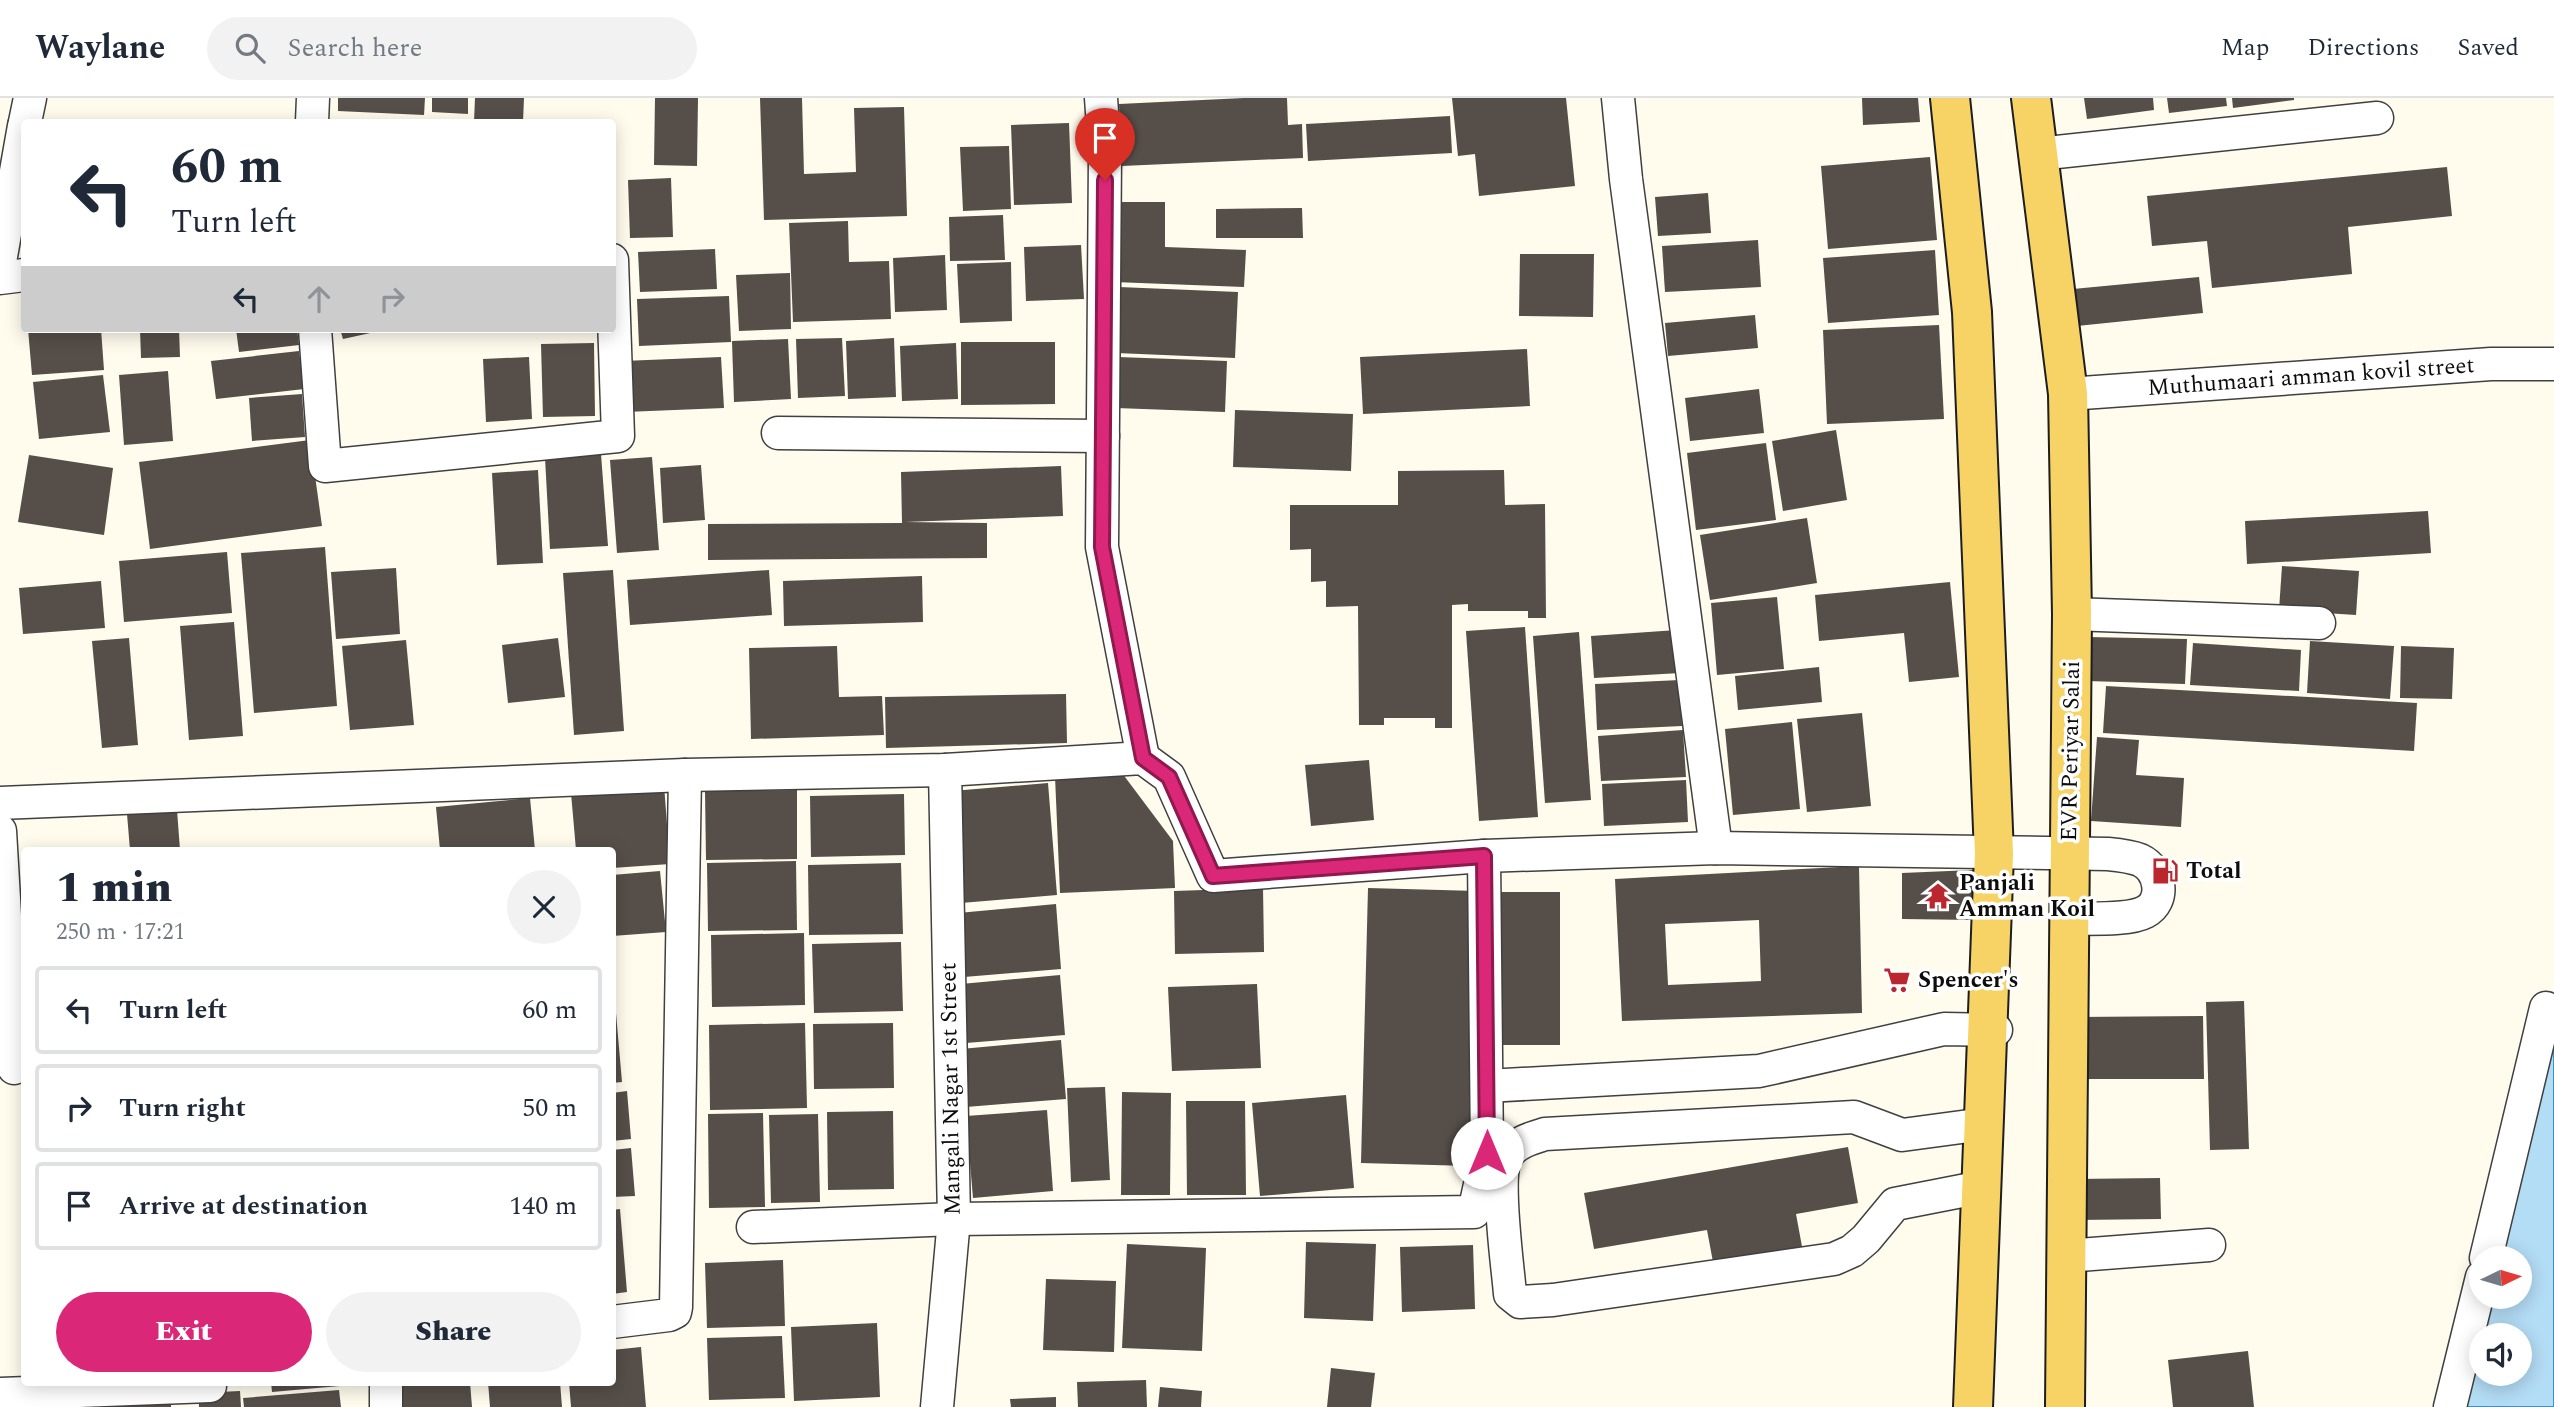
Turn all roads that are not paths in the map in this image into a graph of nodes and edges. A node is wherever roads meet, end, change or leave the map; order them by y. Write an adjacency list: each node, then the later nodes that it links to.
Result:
1 (30, 98): 8 (street)
2 (313, 98): 9 (street)
3 (1101, 98): 20 (street)
4 (1618, 98): 28 (street)
5 (1950, 98): 29 (main road)
6 (2031, 98): 11 (main road, EVR Periyar Salai)
7 (2377, 118): 11 (street)
8 (26, 119)
9 (312, 119)
10 (21, 146): 12 (street)
11 (2038, 154): 18 (main road, EVR Periyar Salai)
12 (0, 262)
13 (21, 275): 14 (street)
14 (0, 278)
15 (315, 333): 16 (street)
16 (614, 333)
17 (2554, 364): 18 (street, Muthumaari amman kovil street)
18 (2068, 394): 21 (main road, EVR Periyar Salai)
19 (778, 433): 20 (street)
20 (1103, 436): 23 (street)
21 (2072, 614): 22 (street); 30 (main road, EVR Periyar Salai)
22 (2319, 623)
23 (1143, 758): 24 (street); 31 (street)
24 (945, 770): 25 (street); 39 (street, Mangali Nagar 1st Street)
25 (685, 775): 26 (street); 45 (street)
26 (0, 803)
27 (0, 831): 35 (street)
28 (1716, 848): 29 (street); 31 (street)
29 (1994, 854): 30 (street); 34 (main road)
30 (2070, 855): 32 (main road, EVR Periyar Salai); 32 (street)
31 (1484, 856): 36 (street)
32 (2069, 919): 43 (main road, EVR Periyar Salai)
33 (2546, 1008): 42 (street)
34 (1991, 1030): 36 (street); 37 (main road)
35 (14, 1068)
36 (1487, 1086): 39 (street)
37 (1984, 1124): 38 (main road); 38 (street)
38 (1982, 1187): 51 (main road)
39 (954, 1219): 40 (street); 50 (street, Mangali Nagar 1st Street)
40 (753, 1227)
41 (2209, 1245): 43 (street)
42 (2489, 1246)
43 (2066, 1256): 52 (main road, EVR Periyar Salai)
44 (2474, 1309): 53 (street)
45 (616, 1322)
46 (210, 1386): 48 (street)
47 (386, 1386): 49 (street)
48 (0, 1394)
49 (386, 1407)
50 (937, 1407)
51 (1973, 1407)
52 (2065, 1407)
53 (2450, 1407)

